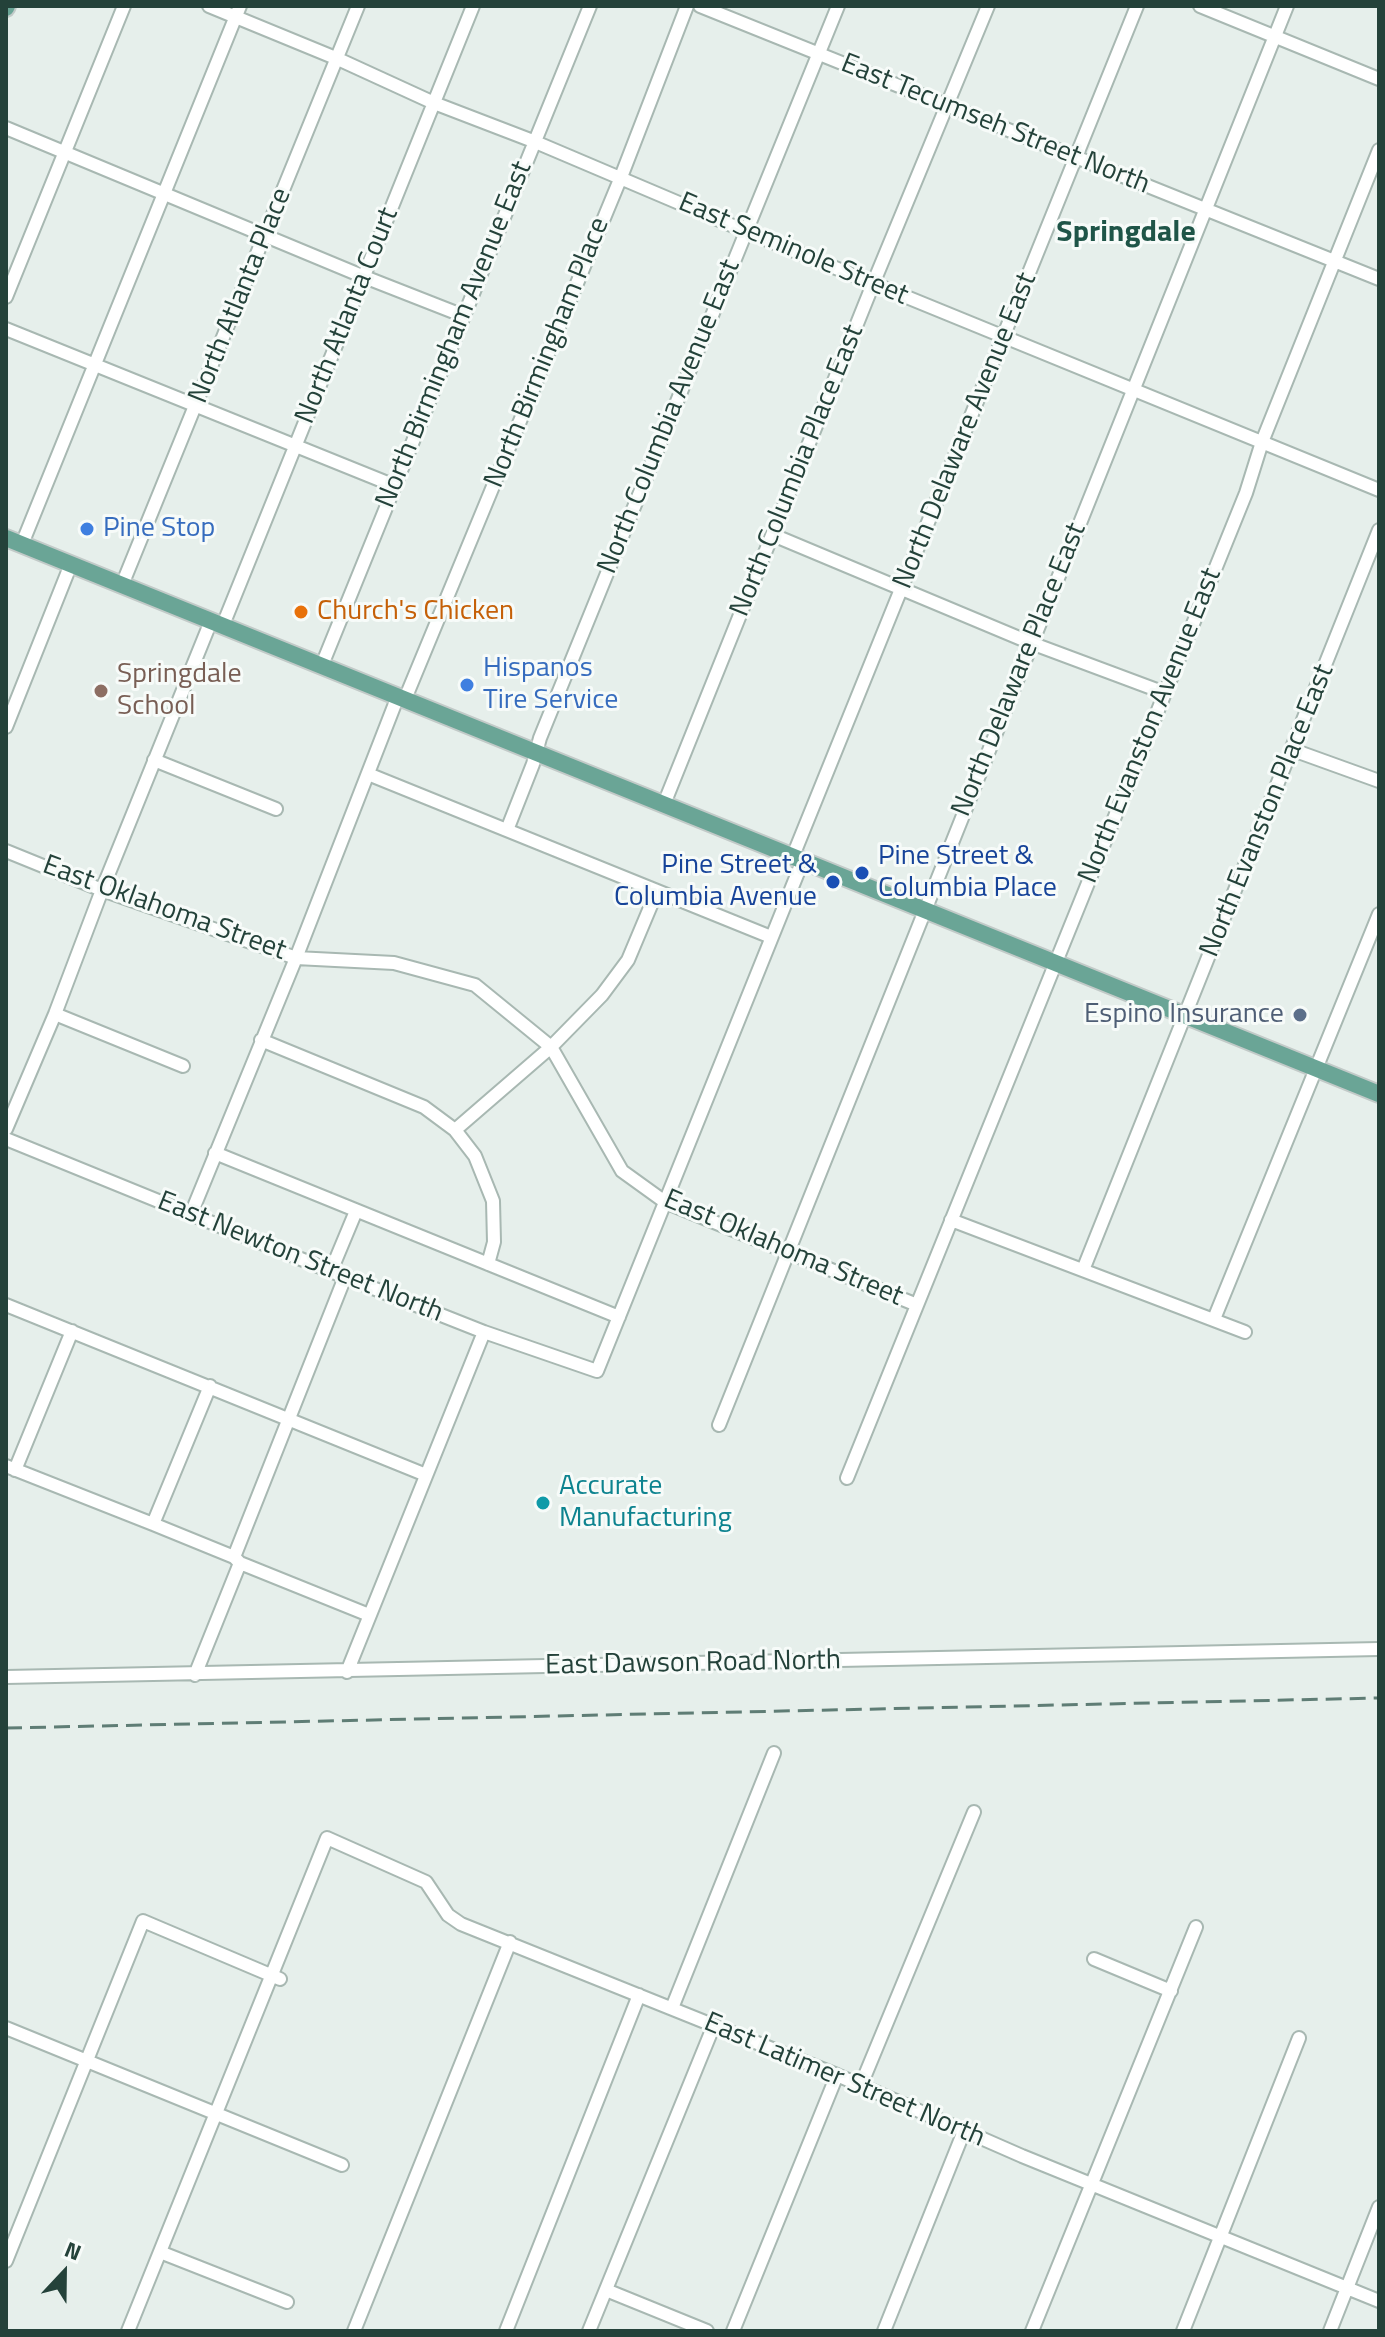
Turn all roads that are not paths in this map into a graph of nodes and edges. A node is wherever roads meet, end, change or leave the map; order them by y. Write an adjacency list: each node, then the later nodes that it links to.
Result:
1 (124, 6): 23 (street)
2 (209, 6): 13 (street, East Seminole Street)
3 (358, 6): 16 (street, North Atlanta Place)
4 (473, 6): 18 (street, North Atlanta Court)
5 (590, 6): 21 (street, North Birmingham Avenue East)
6 (687, 6): 25 (street, North Birmingham Place)
7 (700, 6): 15 (street, East Tecumseh Street North)
8 (838, 6): 15 (street, North Columbia Avenue East)
9 (988, 6): 19 (street, North Columbia Place East)
10 (1137, 6): 24 (street, North Delaware Avenue East)
11 (1200, 6): 14 (street)
12 (1287, 6): 14 (street, North Delaware Place East)
13 (238, 11): 16 (street, East Seminole Street); 26 (street)
14 (1275, 36): 17 (street); 27 (street, North Delaware Place East)
15 (818, 54): 19 (street, East Tecumseh Street North); 28 (street, North Columbia Avenue East)
16 (338, 59): 18 (street, East Seminole Street); 29 (street, North Atlanta Place)
17 (1379, 79)
18 (434, 103): 21 (street, East Seminole Street); 31 (street, North Atlanta Court)
19 (947, 106): 24 (street, East Tecumseh Street North); 33 (street, North Columbia Place East)
20 (6, 128): 23 (street)
21 (533, 141): 25 (street, East Seminole Street); 35 (street, North Birmingham Avenue East)
22 (1379, 150): 30 (street, North Evanston Avenue East)
23 (65, 151): 26 (street); 34 (street)
24 (1076, 157): 27 (street, East Tecumseh Street North); 37 (street, North Delaware Avenue East)
25 (621, 177): 28 (street, East Seminole Street); 55 (street, North Birmingham Place)
26 (164, 195): 29 (street); 38 (street)
27 (1206, 210): 30 (street, East Tecumseh Street North); 39 (street, North Delaware Place East)
28 (745, 231): 33 (street, East Seminole Street); 58 (street, North Columbia Avenue East)
29 (265, 236): 31 (street); 40 (street, North Atlanta Place)
30 (1334, 261): 32 (street, East Tecumseh Street North); 41 (street, North Evanston Avenue East)
31 (362, 276): 35 (street); 42 (street, North Atlanta Court)
32 (1379, 279)
33 (873, 284): 37 (street, East Seminole Street); 46 (street, North Columbia Place East)
34 (6, 297)
35 (464, 316): 43 (street, North Birmingham Avenue East)
36 (6, 329): 38 (street)
37 (1004, 338): 39 (street, East Seminole Street); 50 (street, North Delaware Avenue East)
38 (95, 365): 40 (street); 47 (street)
39 (1133, 388): 41 (street, East Seminole Street); 52 (street, North Delaware Place East)
40 (196, 406): 42 (street); 49 (street, North Atlanta Place)
41 (1262, 442): 44 (street, East Seminole Street); 54 (street, North Evanston Avenue East)
42 (296, 446): 43 (street); 51 (street, North Atlanta Court)
43 (395, 486): 53 (street, North Birmingham Avenue East)
44 (1379, 490)
45 (1379, 530): 57 (street, North Evanston Place East)
46 (773, 535): 50 (street); 62 (street, North Columbia Place East)
47 (14, 541): 48 (main road)
48 (71, 564): 49 (main road); 56 (street)
49 (122, 585): 51 (main road)
50 (903, 588): 52 (street); 66 (street, North Delaware Avenue East)
51 (217, 623): 53 (main road); 59 (street)
52 (1031, 643): 54 (street); 69 (street, North Delaware Place East)
53 (322, 665): 55 (main road)
54 (1165, 693): 73 (street, North Evanston Avenue East)
55 (402, 698): 58 (main road); 60 (street, North Birmingham Place)
56 (6, 727)
57 (1293, 750): 61 (street); 75 (street, North Evanston Place East)
58 (536, 752): 62 (main road); 64 (street, North Columbia Avenue East)
59 (154, 760): 63 (street); 67 (street)
60 (368, 774): 64 (street); 72 (street, North Birmingham Place)
61 (1379, 781)
62 (664, 804): 66 (main road)
63 (276, 809)
64 (507, 830): 68 (street)
65 (6, 851): 67 (street, East Oklahoma Street)
66 (798, 858): 69 (main road); 71 (street, North Delaware Avenue East)
67 (102, 890): 72 (street, East Oklahoma Street); 74 (street)
68 (657, 891): 71 (street); 77 (street)
69 (925, 909): 73 (main road); 89 (street, North Delaware Place East)
70 (1379, 914): 79 (street)
71 (771, 937): 85 (street, North Delaware Avenue East)
72 (296, 958): 76 (street, North Birmingham Place); 77 (street, East Oklahoma Street)
73 (1055, 963): 75 (main road); 88 (street, North Evanston Avenue East)
74 (55, 1014): 78 (street); 81 (street)
75 (1186, 1015): 79 (main road); 91 (street, North Evanston Place East)
76 (261, 1040): 82 (street); 84 (street, North Birmingham Place)
77 (551, 1047): 82 (street); 85 (street, East Oklahoma Street)
78 (183, 1066)
79 (1316, 1068): 80 (main road); 97 (street)
80 (1379, 1094)
81 (6, 1129)
82 (455, 1130): 90 (street)
83 (6, 1139): 87 (street, East Newton Street North)
84 (215, 1153): 86 (street); 87 (street, North Birmingham Place)
85 (665, 1202): 89 (street, East Oklahoma Street); 96 (street, North Delaware Avenue East)
86 (356, 1211): 90 (street); 92 (street)
87 (191, 1214): 92 (street, East Newton Street North)
88 (951, 1220): 91 (street); 95 (street, North Evanston Avenue East)
89 (788, 1251): 95 (street, East Oklahoma Street); 104 (street, North Delaware Place East)
90 (488, 1264): 96 (street)
91 (1083, 1270): 97 (street)
92 (331, 1271): 93 (street, East Newton Street North)
93 (345, 1277): 99 (street, East Newton Street North); 103 (street)
94 (6, 1305): 98 (street)
95 (917, 1305): 107 (street, North Evanston Avenue East)
96 (619, 1317): 101 (street, North Delaware Avenue East)
97 (1214, 1319): 100 (street)
98 (72, 1331): 102 (street); 105 (street)
99 (484, 1332): 101 (street, East Newton Street North); 106 (street)
100 (1245, 1332)
101 (597, 1371)
102 (210, 1386): 103 (street); 108 (street)
103 (288, 1419): 106 (street); 109 (street)
104 (719, 1425)
105 (11, 1468): 108 (street)
106 (426, 1475): 110 (street)
107 (847, 1478)
108 (153, 1524): 109 (street)
109 (237, 1560): 110 (street); 113 (street)
110 (369, 1615): 112 (street)
111 (1379, 1649): 112 (street, East Dawson Road North)
112 (347, 1672): 113 (street, East Dawson Road North)
113 (195, 1675): 114 (street, East Dawson Road North)
114 (6, 1677)
115 (774, 1753): 123 (street)
116 (974, 1812): 129 (street)
117 (1196, 1927): 121 (street)
118 (510, 1942): 120 (street, East Latimer Street North); 122 (street, East Latimer Street North); 143 (street)
119 (1094, 1959): 121 (street)
120 (275, 1977): 127 (street); 130 (street)
121 (1171, 1991): 133 (street)
122 (639, 1995): 123 (street, East Latimer Street North); 144 (street)
123 (672, 2008): 124 (street, East Latimer Street North)
124 (714, 2025): 128 (street, East Latimer Street North); 139 (street)
125 (6, 2028): 127 (street)
126 (1299, 2038): 135 (street)
127 (87, 2061): 130 (street); 137 (street)
128 (837, 2075): 129 (street, East Latimer Street North); 147 (street)
129 (861, 2085): 131 (street, East Latimer Street North)
130 (215, 2114): 132 (street); 136 (street)
131 (964, 2131): 133 (street, East Latimer Street North); 148 (street)
132 (342, 2165)
133 (1092, 2184): 135 (street, East Latimer Street North); 149 (street)
134 (1379, 2207): 138 (street)
135 (1220, 2237): 138 (street, East Latimer Street North); 150 (street)
136 (160, 2252): 141 (street); 142 (street)
137 (6, 2261)
138 (1347, 2288): 140 (street, East Latimer Street North); 151 (street)
139 (606, 2290): 145 (street); 146 (street)
140 (1379, 2301)
141 (287, 2302)
142 (128, 2331)
143 (354, 2331)
144 (506, 2331)
145 (589, 2331)
146 (707, 2331)
147 (733, 2331)
148 (884, 2331)
149 (1032, 2331)
150 (1183, 2331)
151 (1330, 2331)

